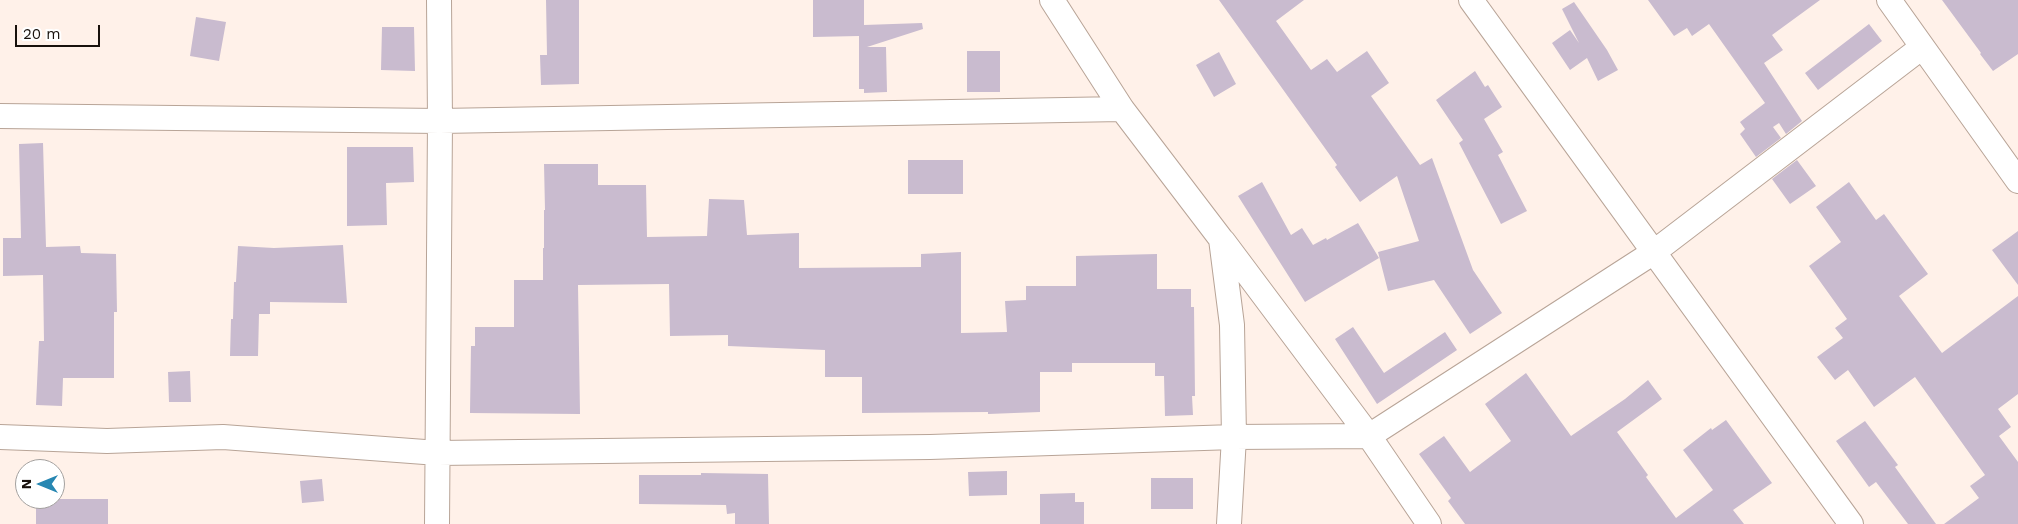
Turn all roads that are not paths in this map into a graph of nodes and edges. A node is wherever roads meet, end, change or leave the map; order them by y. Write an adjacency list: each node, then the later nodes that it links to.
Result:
1 (439, 0): 8 (street)
2 (1052, 0): 6 (street)
3 (1471, 0): 11 (street)
4 (1889, 0): 5 (street)
5 (1921, 48): 9 (street); 11 (street)
6 (1122, 109): 8 (street); 10 (street)
7 (0, 116): 8 (street)
8 (440, 121): 15 (street)
9 (2018, 181)
10 (1221, 238): 12 (street); 14 (street)
11 (1654, 252): 12 (street); 19 (street)
12 (1369, 436): 14 (street); 18 (street)
13 (0, 437): 15 (street)
14 (1234, 437): 15 (street); 17 (street)
15 (438, 453): 16 (street)
16 (437, 524)
17 (1229, 524)
18 (1429, 524)
19 (1851, 524)

